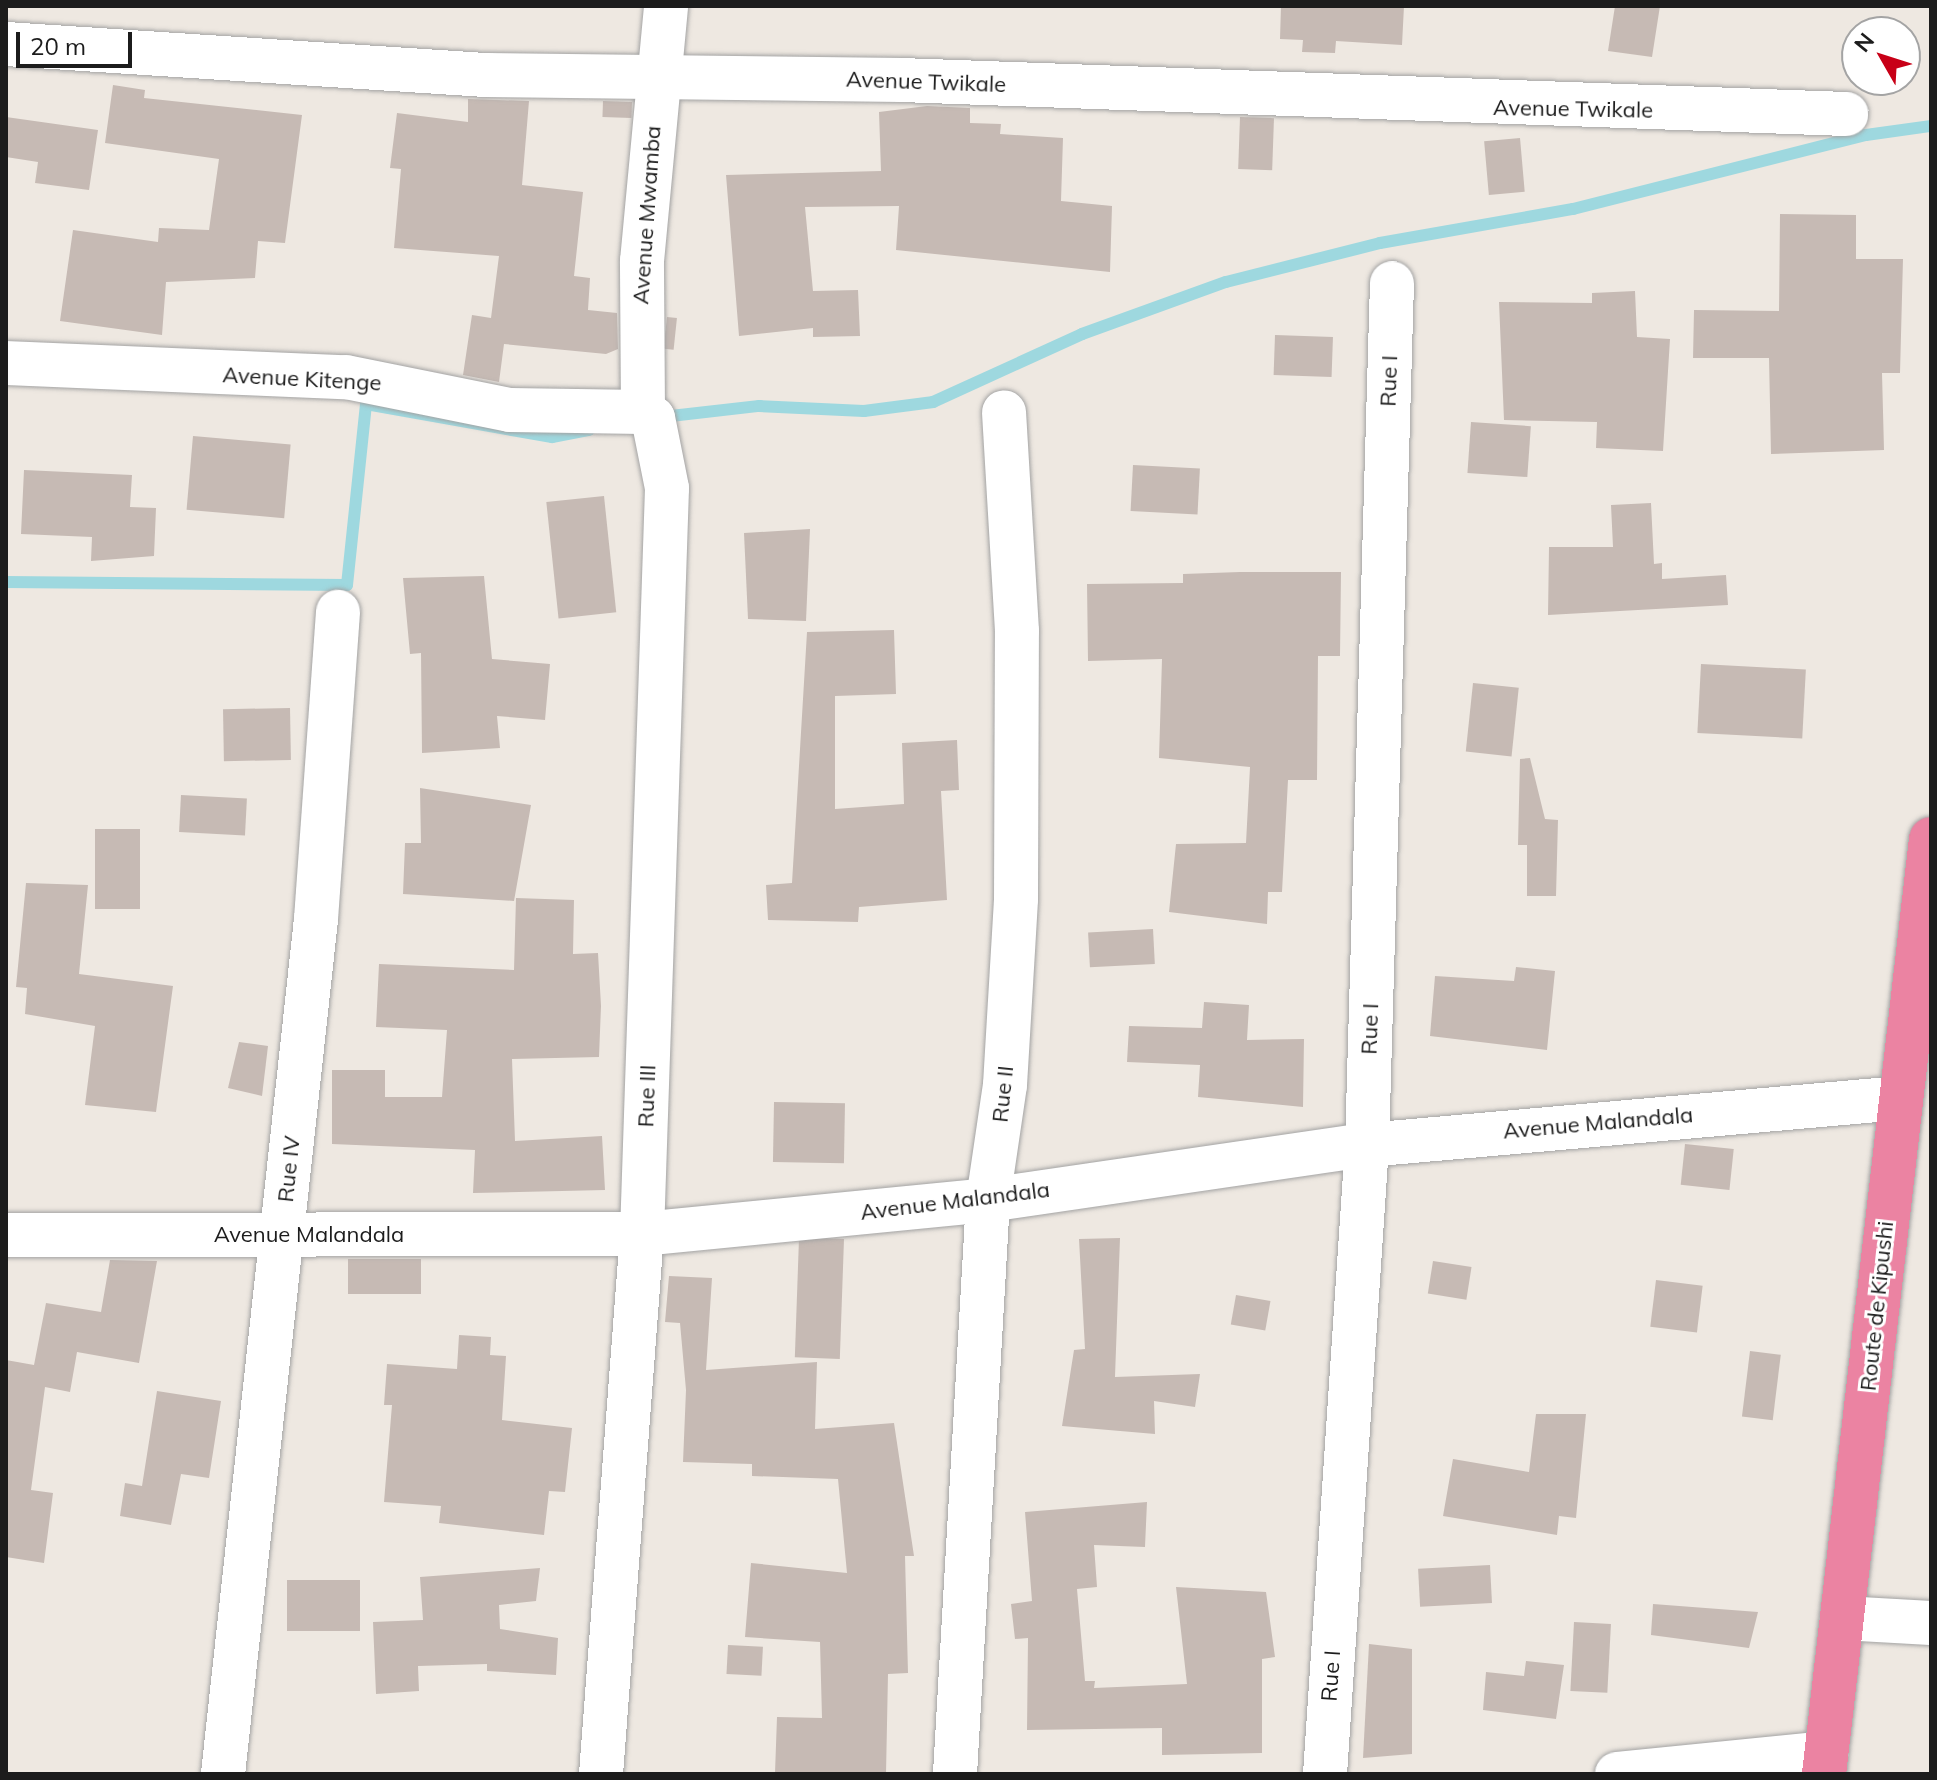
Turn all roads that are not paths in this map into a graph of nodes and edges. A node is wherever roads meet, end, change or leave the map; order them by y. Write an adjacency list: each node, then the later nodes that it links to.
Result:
1 (666, 6): 3 (street, Avenue Mwamba)
2 (6, 44): 3 (street, Avenue Twikale)
3 (657, 79): 4 (street, Avenue Twikale); 8 (street, Avenue Mwamba)
4 (1846, 114)
5 (1392, 283): 12 (street, Rue I)
6 (6, 363): 8 (street, Avenue Kitenge)
7 (1004, 412): 13 (street, Rue II)
8 (648, 415): 14 (street, Rue III)
9 (338, 612): 16 (street, Rue IV)
10 (1931, 839): 11 (highway, Route de Kipushi)
11 (1900, 1098): 12 (street, Avenue Malandala); 17 (highway, Route de Kipushi)
12 (1367, 1145): 13 (street, Avenue Malandala); 23 (street, Rue I)
13 (988, 1200): 14 (street, Avenue Malandala); 22 (street, Rue II)
14 (642, 1234): 16 (street, Avenue Malandala); 21 (street, Rue III)
15 (6, 1235): 16 (street, Avenue Malandala)
16 (282, 1235): 20 (street, Rue IV)
17 (1842, 1618): 18 (street); 19 (highway, Route de Kipushi)
18 (1931, 1623)
19 (1825, 1764): 24 (street)
20 (223, 1774)
21 (601, 1774)
22 (955, 1774)
23 (1325, 1774)
24 (1617, 1774)

